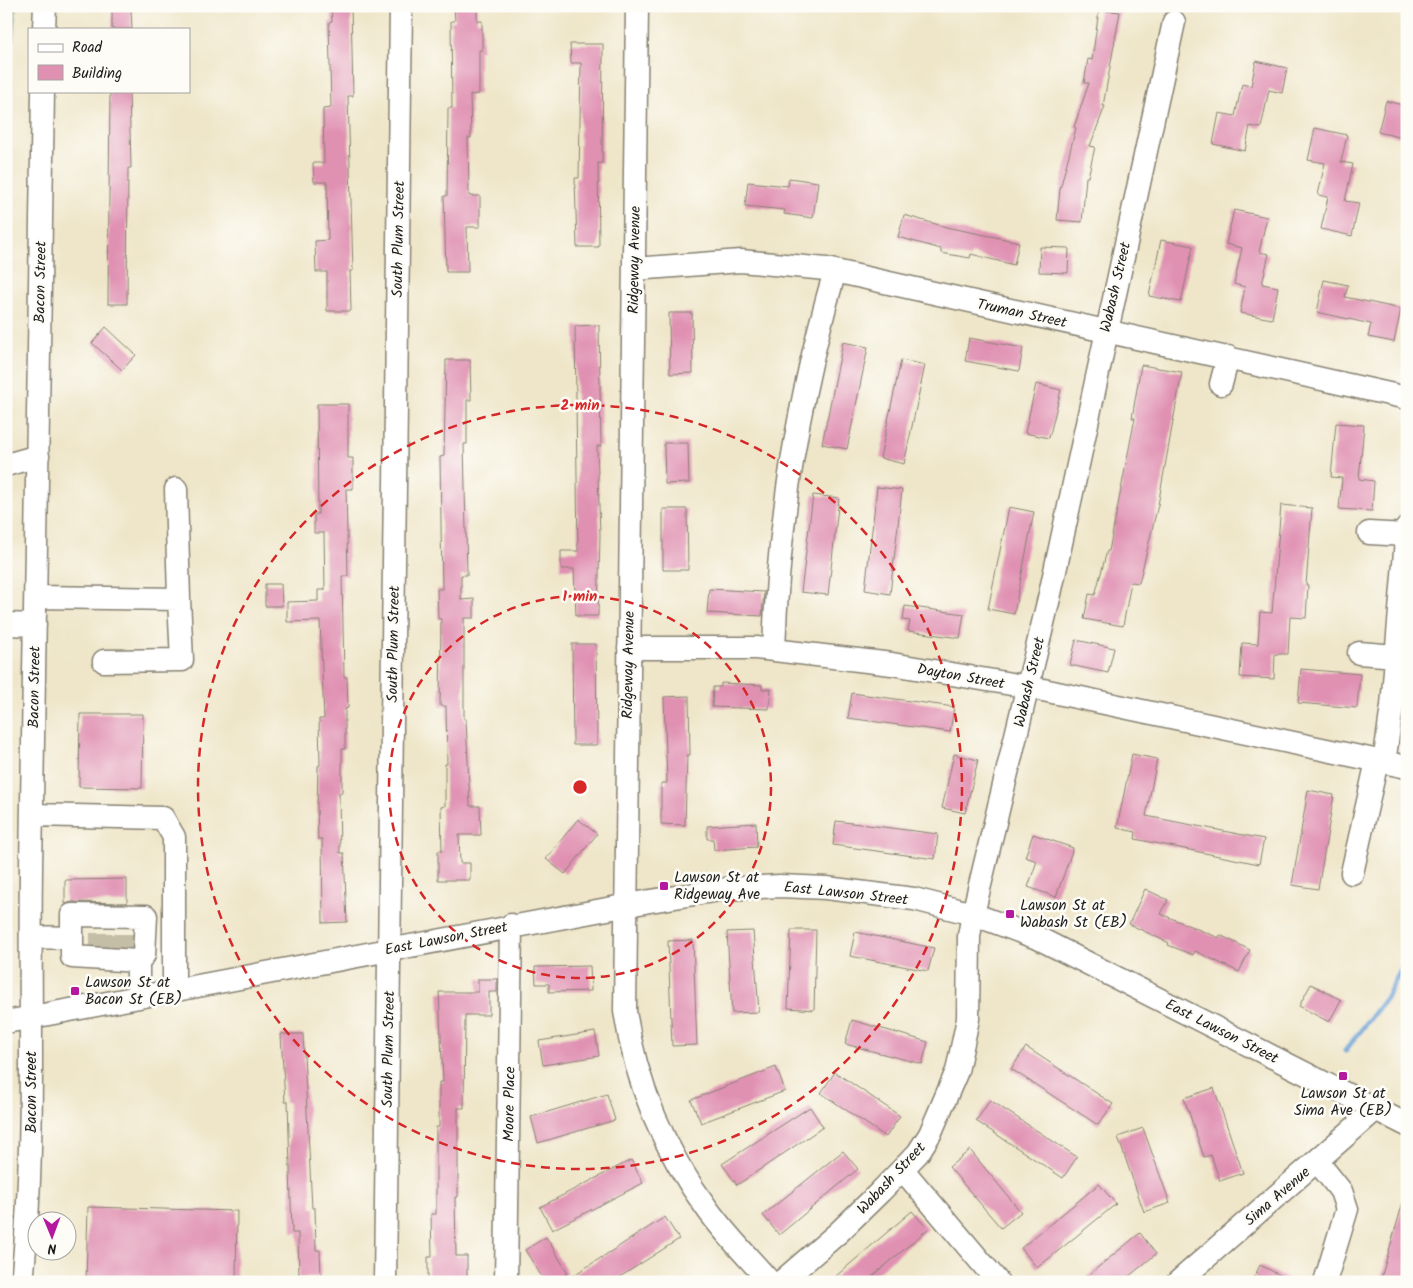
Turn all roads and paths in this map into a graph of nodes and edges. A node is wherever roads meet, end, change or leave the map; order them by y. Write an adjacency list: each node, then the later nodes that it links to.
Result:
1 (45, 6): 5 (street)
2 (401, 6): 38 (street, South Plum Street)
3 (636, 6): 7 (street, Ridgeway Avenue)
4 (1174, 22): 9 (street, Wabash Street)
5 (44, 28)
6 (43, 92): 13 (street, Bacon Street)
7 (634, 269): 8 (street, Truman Street); 22 (street, Ridgeway Avenue)
8 (835, 271): 9 (street, Truman Street); 23 (street)
9 (1106, 331): 10 (street, Truman Street); 27 (street, Wabash Street)
10 (1228, 357): 11 (street); 12 (street, Truman Street)
11 (1221, 384)
12 (1407, 398)
13 (38, 456): 14 (street); 18 (street, Bacon Street)
14 (6, 466)
15 (176, 489): 19 (street)
16 (1406, 532): 17 (street); 25 (street)
17 (1369, 533)
18 (36, 597): 19 (street); 21 (street, Bacon Street)
19 (179, 599): 26 (street)
20 (6, 624): 21 (street)
21 (35, 625): 30 (street, Bacon Street)
22 (629, 648): 23 (street, Dayton Street); 32 (street, Ridgeway Avenue)
23 (774, 650): 27 (street, Dayton Street)
24 (1359, 653): 25 (street)
25 (1396, 656): 28 (street)
26 (104, 661)
27 (1028, 687): 28 (street, Dayton Street); 33 (street, Wabash Street)
28 (1381, 762): 29 (street, Dayton Street); 31 (street)
29 (1407, 767)
30 (32, 815): 35 (street, Bacon Street); 39 (street)
31 (1352, 873)
32 (625, 906): 33 (street, East Lawson Street); 34 (street, East Lawson Street); 50 (street, Ridgeway Avenue)
33 (972, 914): 43 (street, East Lawson Street); 46 (street, Wabash Street)
34 (512, 926): 38 (street, East Lawson Street); 49 (street, Moore Place)
35 (31, 937): 36 (street); 41 (street, Bacon Street)
36 (72, 938): 37 (street); 37 (street)
37 (114, 942): 40 (street)
38 (389, 949): 39 (street, East Lawson Street); 48 (street, South Plum Street)
39 (174, 990): 40 (street, East Lawson Street)
40 (138, 997): 41 (street, East Lawson Street)
41 (31, 1017): 42 (street, East Lawson Street); 47 (street, Bacon Street)
42 (6, 1022)
43 (1376, 1109): 44 (street, East Lawson Street); 45 (street, Sima Avenue)
44 (1407, 1125)
45 (1317, 1161): 53 (street, Sima Avenue); 54 (street)
46 (903, 1170): 51 (street, Wabash Street); 52 (street)
47 (22, 1282)
48 (385, 1282)
49 (506, 1282)
50 (770, 1282)
51 (781, 1282)
52 (998, 1282)
53 (1178, 1282)
54 (1325, 1282)

